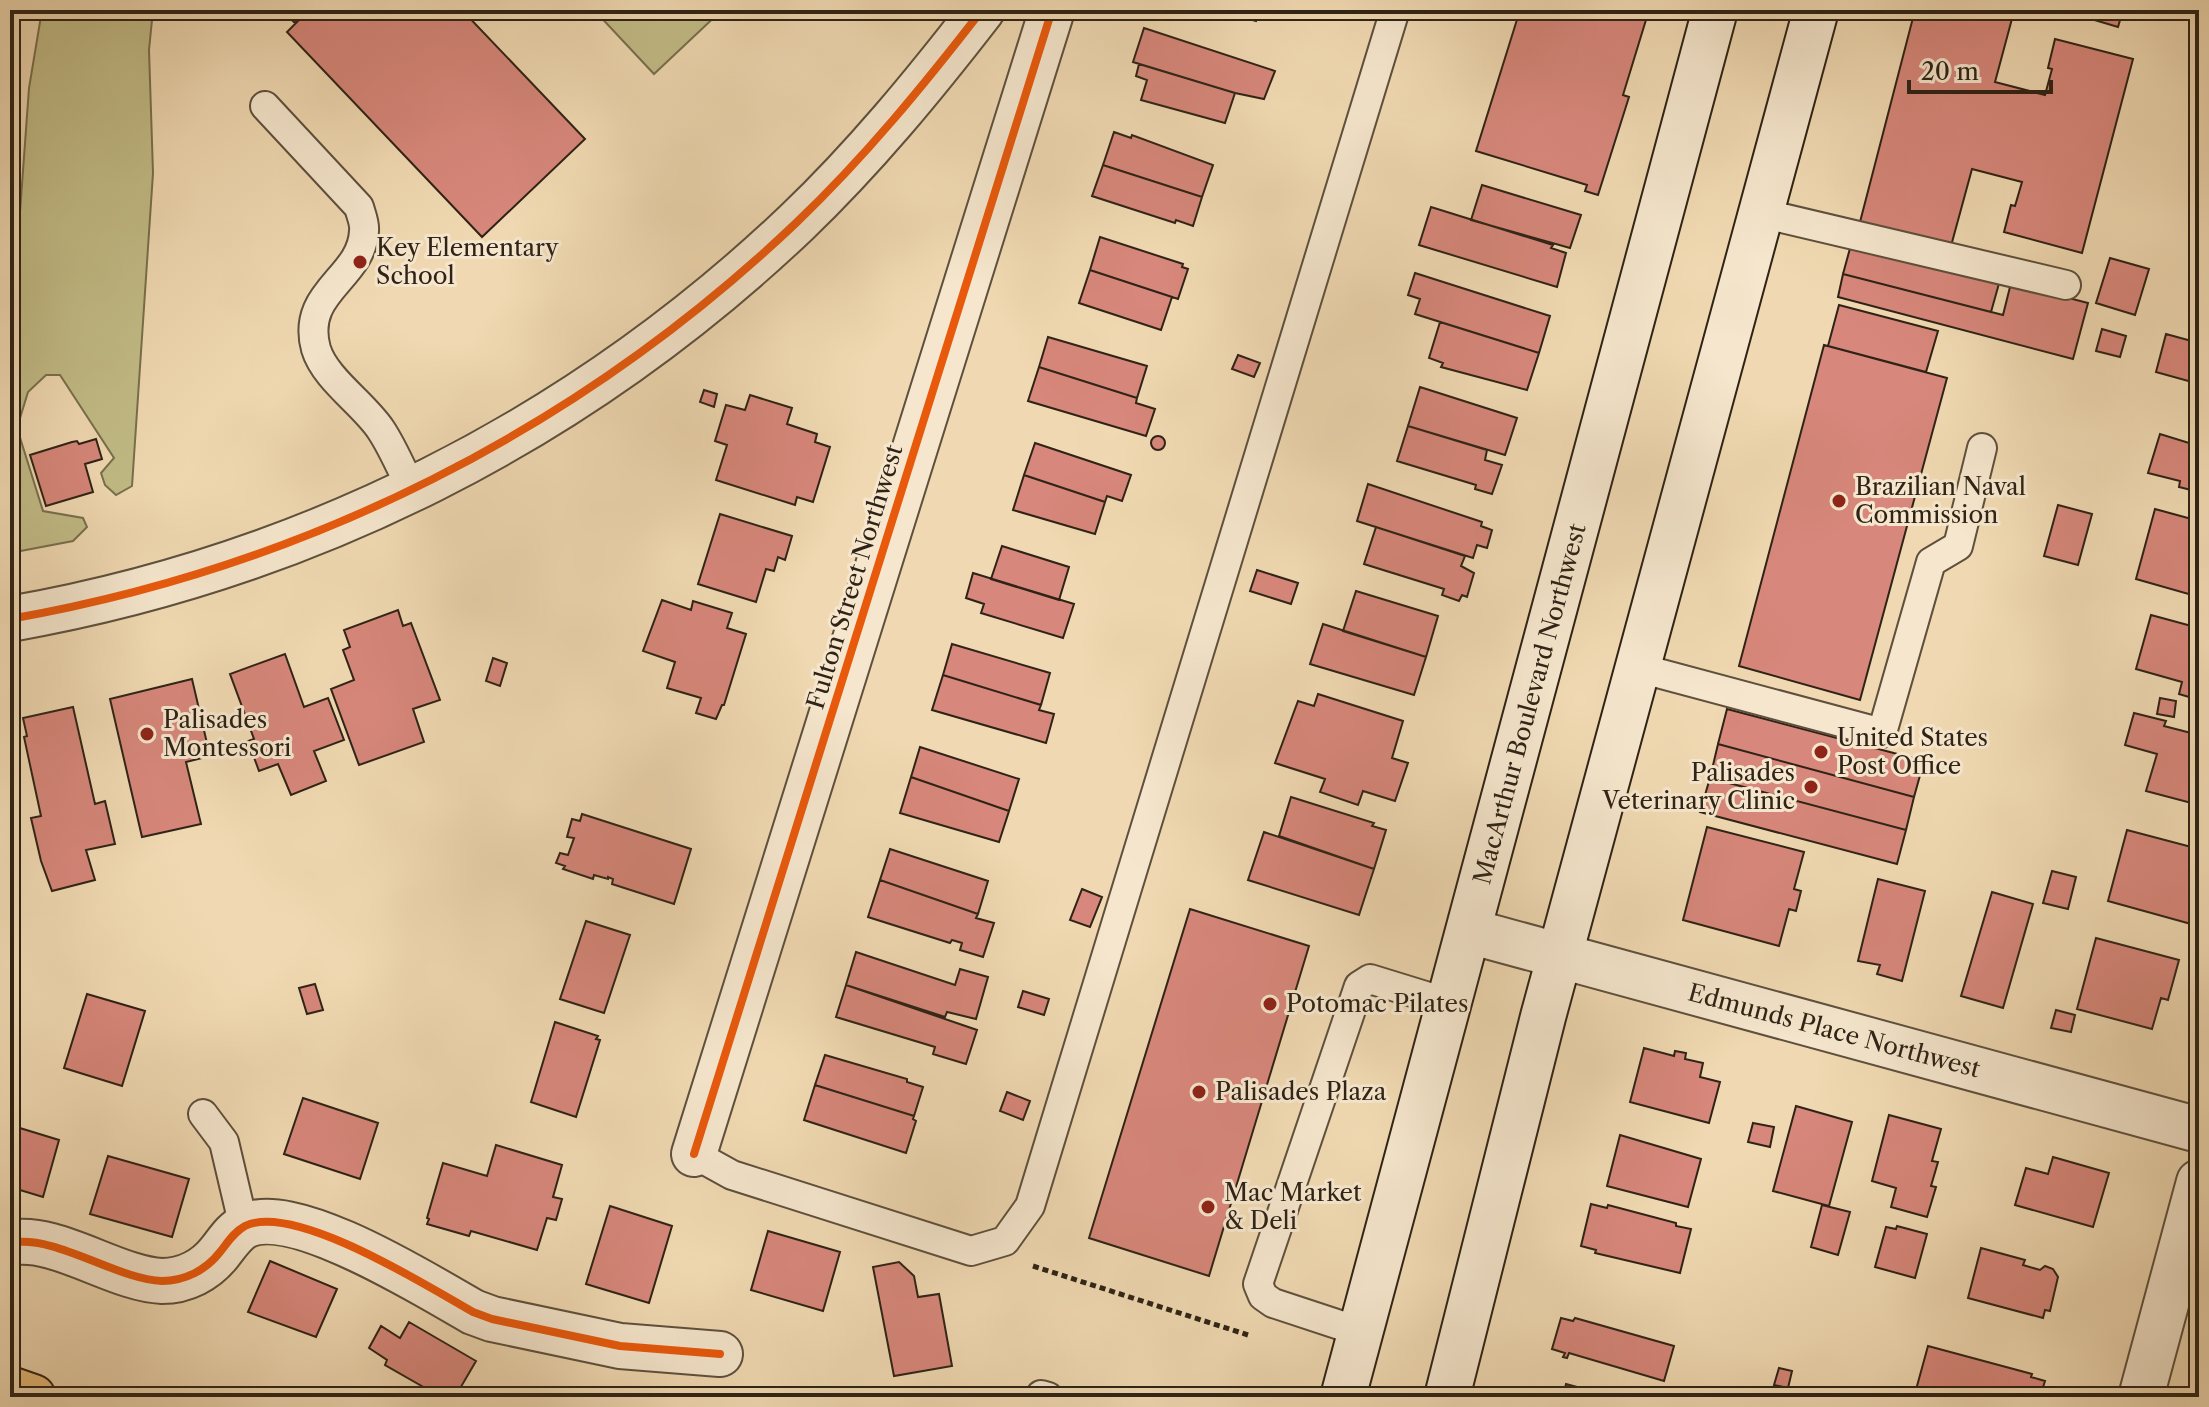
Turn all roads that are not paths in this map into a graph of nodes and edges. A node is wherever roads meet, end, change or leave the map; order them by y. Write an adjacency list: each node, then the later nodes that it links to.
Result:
1 (982, 10): 10 (street)
2 (1052, 10): 18 (street, Fulton Street Northwest)
3 (1395, 10): 18 (lane)
4 (1715, 10): 13 (street, MacArthur Boulevard Northwest)
5 (1816, 10): 7 (street)
6 (265, 106): 10 (lane)
7 (1761, 213): 8 (lane); 12 (street)
8 (2066, 285)
9 (1982, 448): 12 (lane)
10 (412, 490): 11 (street)
11 (10, 619)
12 (1639, 668): 14 (street)
13 (1469, 931): 14 (street, Edmunds Place Northwest); 15 (street, MacArthur Boulevard Northwest)
14 (1559, 956): 17 (street, Edmunds Place Northwest); 29 (street)
15 (1448, 1003): 22 (street, MacArthur Boulevard Northwest); 22 (lane)
16 (203, 1114): 20 (lane)
17 (2199, 1130)
18 (694, 1154)
19 (2199, 1182): 30 (street)
20 (244, 1227): 21 (street); 23 (street)
21 (10, 1243)
22 (1361, 1332): 28 (street, MacArthur Boulevard Northwest)
23 (720, 1354)
24 (10, 1389): 25 (main road)
25 (33, 1397)
26 (1040, 1397): 27 (lane)
27 (1048, 1397)
28 (1343, 1397)
29 (1447, 1397)
30 (2141, 1397)

